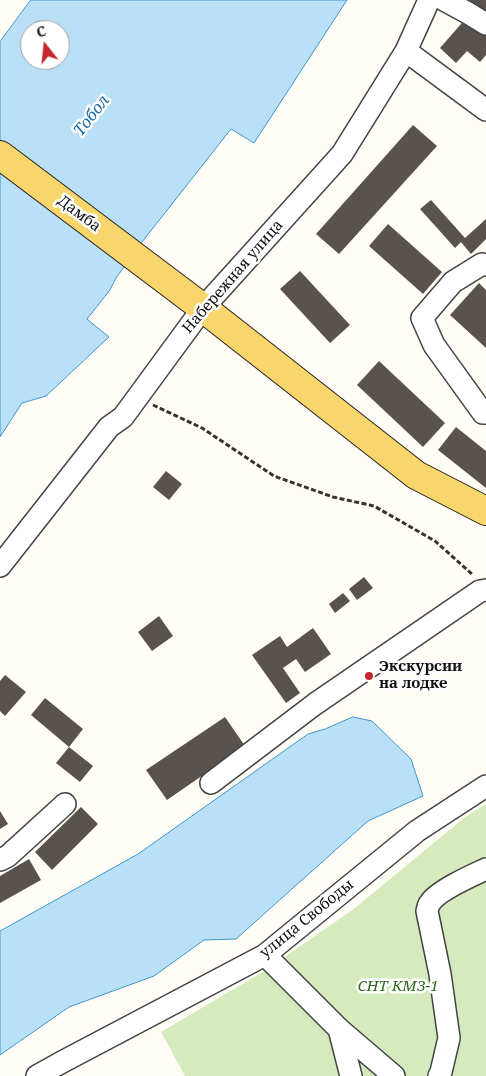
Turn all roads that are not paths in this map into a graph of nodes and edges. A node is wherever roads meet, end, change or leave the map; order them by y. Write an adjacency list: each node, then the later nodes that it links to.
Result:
1 (429, 0): 4 (street, Набережная улица)
2 (444, 0): 3 (street)
3 (486, 24)
4 (406, 51): 5 (street); 8 (street, Набережная улица)
5 (486, 110)
6 (0, 155): 8 (main road, Дамба)
7 (485, 262): 9 (street)
8 (203, 308): 10 (main road, Дамба); 11 (street, Набережная улица)
9 (486, 413)
10 (486, 511)
11 (0, 566)
12 (482, 585): 13 (street)
13 (212, 783)
14 (486, 786): 18 (street, улица Свободы)
15 (65, 804): 16 (street)
16 (0, 860)
17 (486, 868): 24 (street)
18 (265, 955): 19 (street); 20 (street, улица Свободы)
19 (339, 1029): 22 (street); 23 (street)
20 (66, 1068): 21 (street, улица Свободы)
21 (37, 1076)
22 (351, 1076)
23 (394, 1076)
24 (439, 1076)

